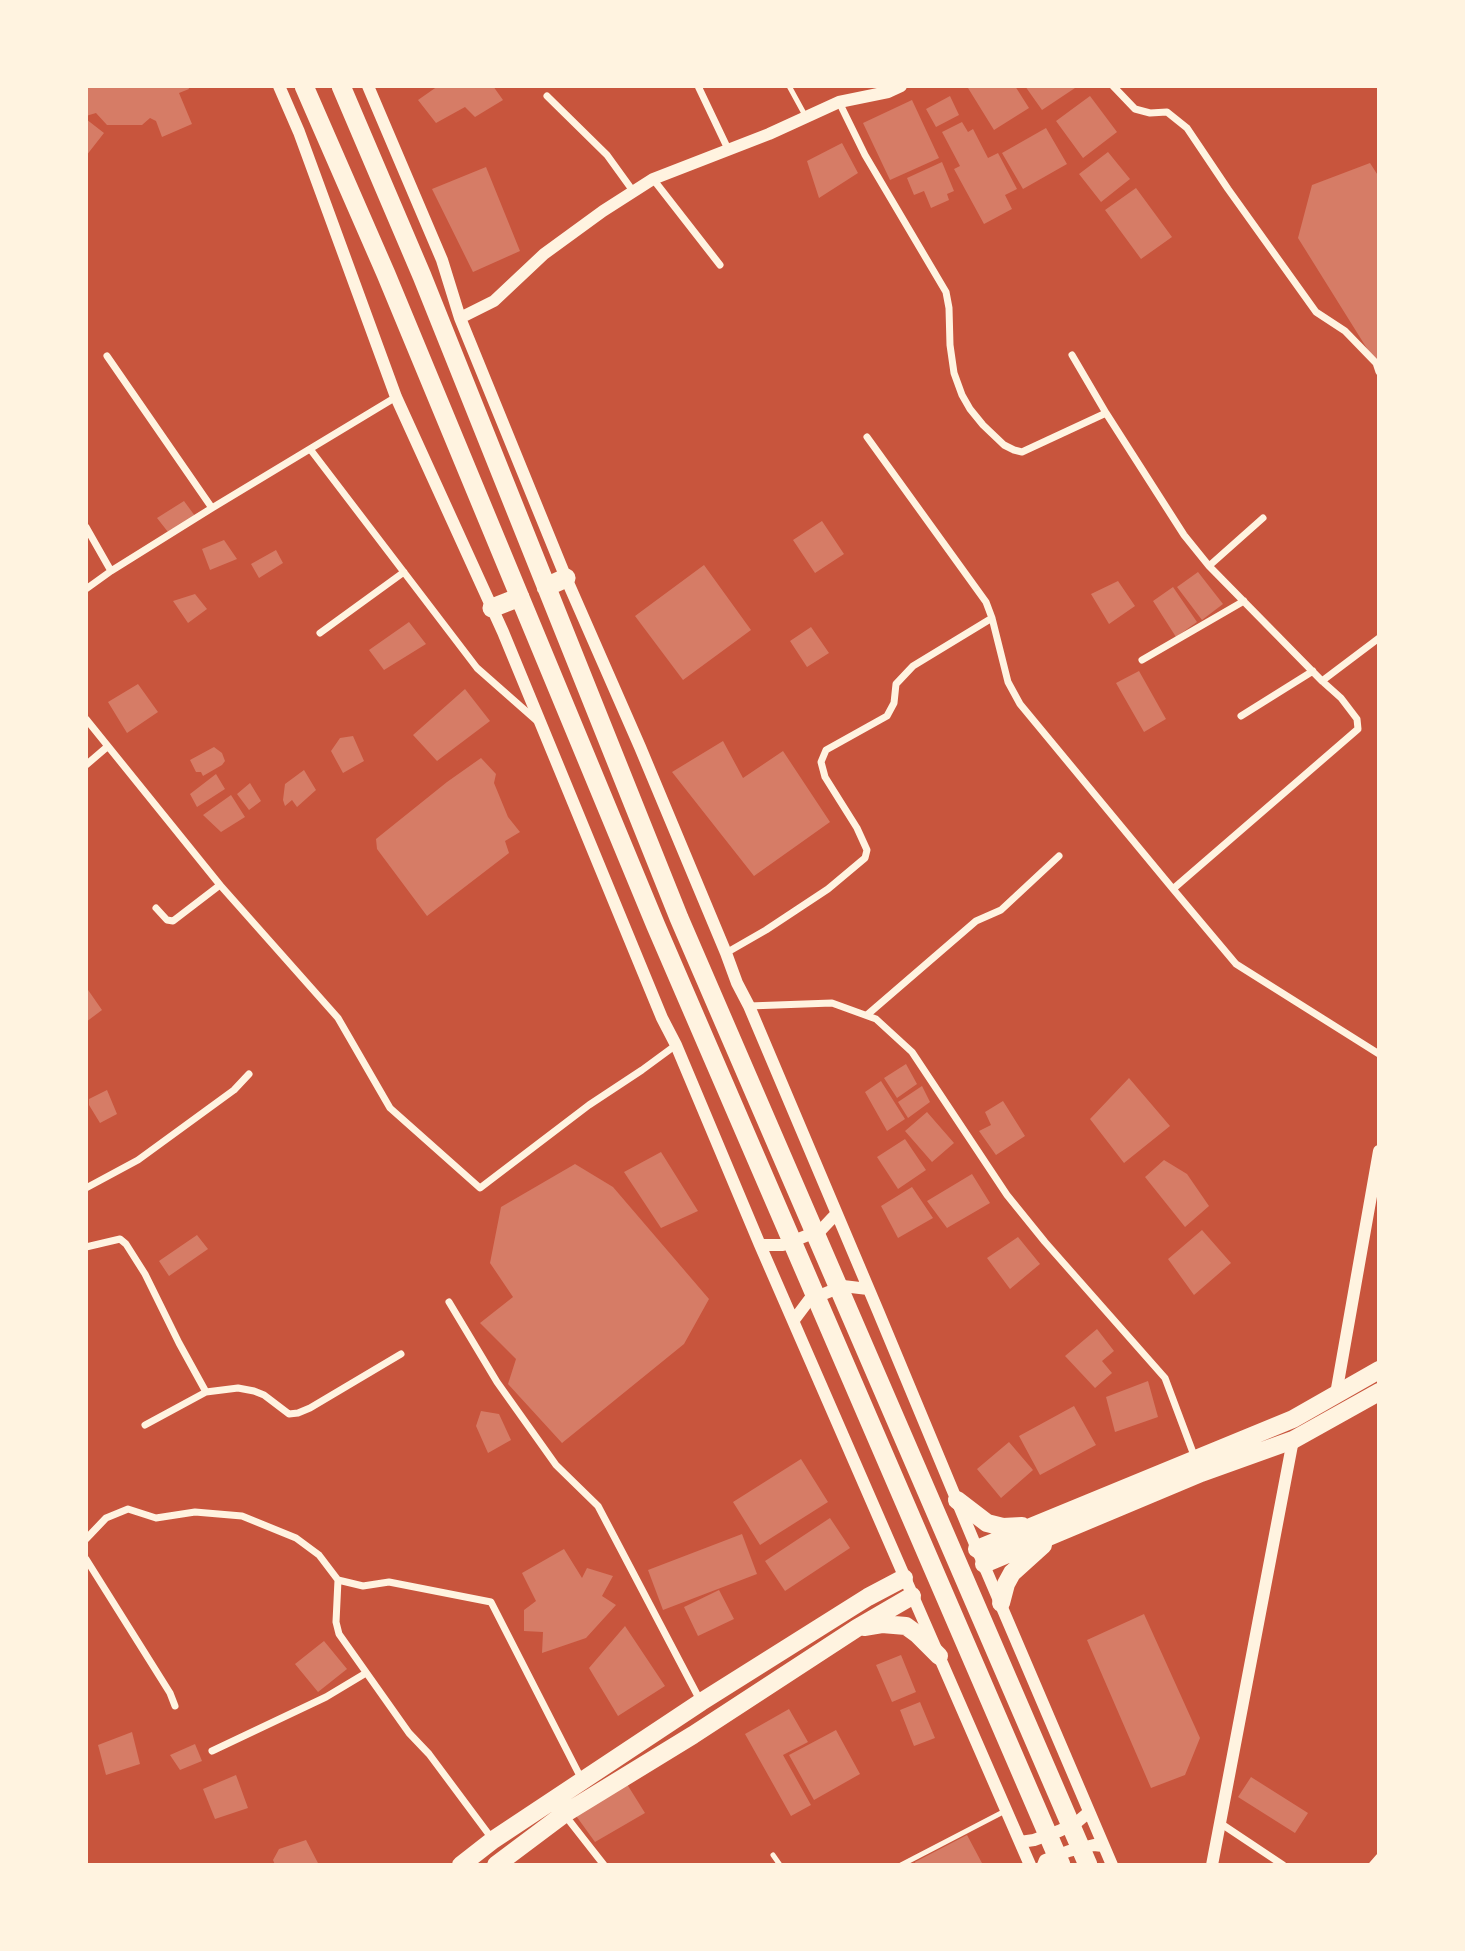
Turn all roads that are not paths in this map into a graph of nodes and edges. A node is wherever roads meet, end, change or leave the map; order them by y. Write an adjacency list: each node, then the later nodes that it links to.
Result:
1 (279, 86): 20 (street)
2 (304, 86): 33 (highway)
3 (341, 86): 31 (highway)
4 (368, 86): 16 (street)
5 (698, 86): 12 (street)
6 (789, 86): 11 (lane)
7 (901, 86): 10 (street)
8 (1113, 86): 19 (street)
9 (547, 96): 14 (street)
10 (839, 102): 11 (street); 21 (street)
11 (806, 117): 12 (street)
12 (728, 149): 13 (street)
13 (653, 179): 14 (street); 15 (street)
14 (634, 191): 16 (street)
15 (720, 265)
16 (460, 318): 30 (street)
17 (1072, 355): 21 (street)
18 (107, 356): 24 (street)
19 (1379, 372)
20 (396, 397): 23 (street); 35 (street)
21 (1107, 413): 27 (street)
22 (867, 437): 36 (street)
23 (310, 449): 24 (street); 29 (street)
24 (212, 508): 28 (street)
25 (1264, 518): 27 (street)
26 (86, 527): 28 (street)
27 (1209, 566): 34 (street)
28 (111, 571): 32 (street)
29 (404, 572): 37 (street); 44 (street)
30 (566, 578): 31 (highway); 51 (street)
31 (546, 587): 109 (highway)
32 (86, 589)
33 (520, 597): 35 (highway); 108 (highway)
34 (1244, 601): 39 (street); 40 (street)
35 (492, 608): 44 (street)
36 (992, 618): 49 (street); 51 (street)
37 (320, 633)
38 (1379, 638): 41 (street)
39 (1142, 660)
40 (1312, 671): 41 (street); 42 (street)
41 (1322, 681): 49 (street)
42 (1241, 716)
43 (86, 719): 45 (street)
44 (541, 725): 54 (street)
45 (107, 747): 46 (street); 48 (street)
46 (86, 765)
47 (1059, 856): 53 (street)
48 (220, 885): 50 (street); 54 (street)
49 (1173, 889): 55 (street)
50 (156, 908)
51 (726, 953): 52 (street)
52 (748, 1006): 53 (street); 59 (street)
53 (867, 1015): 72 (street)
54 (676, 1045): 60 (street)
55 (1379, 1054)
56 (249, 1074): 58 (street)
57 (1379, 1151): 69 (street)
58 (86, 1188)
59 (836, 1214): 60 (street); 62 (street)
60 (760, 1245): 64 (street)
61 (86, 1247): 67 (street)
62 (868, 1289): 64 (street); 73 (street)
63 (449, 1302): 86 (street)
64 (794, 1320): 79 (street)
65 (401, 1354): 67 (street)
66 (1379, 1370): 69 (main road)
67 (206, 1392): 70 (street)
68 (1379, 1392): 71 (main road)
69 (1336, 1394): 72 (main road)
70 (145, 1424)
71 (1293, 1440): 75 (main road); 94 (street)
72 (1195, 1458): 74 (main road)
73 (957, 1500): 74 (main road); 77 (street)
74 (1035, 1525): 77 (main road)
75 (1057, 1534): 77 (main road); 82 (main road)
76 (86, 1539): 80 (street)
77 (981, 1556): 82 (street)
78 (86, 1559): 87 (street)
79 (904, 1578): 81 (street); 86 (main road)
80 (338, 1580): 85 (street); 89 (street)
81 (912, 1596): 83 (main road); 84 (street)
82 (1001, 1603): 91 (street)
83 (857, 1628): 84 (main road); 93 (main road)
84 (939, 1656): 90 (street)
85 (366, 1673): 88 (street); 96 (street)
86 (701, 1702): 89 (main road)
87 (175, 1706)
88 (212, 1751)
89 (582, 1781): 92 (main road)
90 (1005, 1811): 97 (street); 105 (lane)
91 (1089, 1812): 97 (street); 98 (street)
92 (533, 1814): 95 (main road); 96 (main road)
93 (564, 1814): 95 (main road); 103 (street)
94 (1220, 1824): 111 (street); 112 (street)
95 (544, 1829): 102 (main road)
96 (493, 1840): 101 (main road)
97 (1020, 1842): 106 (street)
98 (1103, 1846): 107 (street); 110 (street)
99 (773, 1855): 104 (lane)
100 (1379, 1857): 113 (street)
101 (461, 1865)
102 (496, 1865)
103 (604, 1865)
104 (780, 1865)
105 (901, 1865)
106 (1030, 1865)
107 (1043, 1865)
108 (1061, 1865)
109 (1088, 1865)
110 (1112, 1865)
111 (1212, 1865)
112 (1283, 1865)
113 (1372, 1865)

